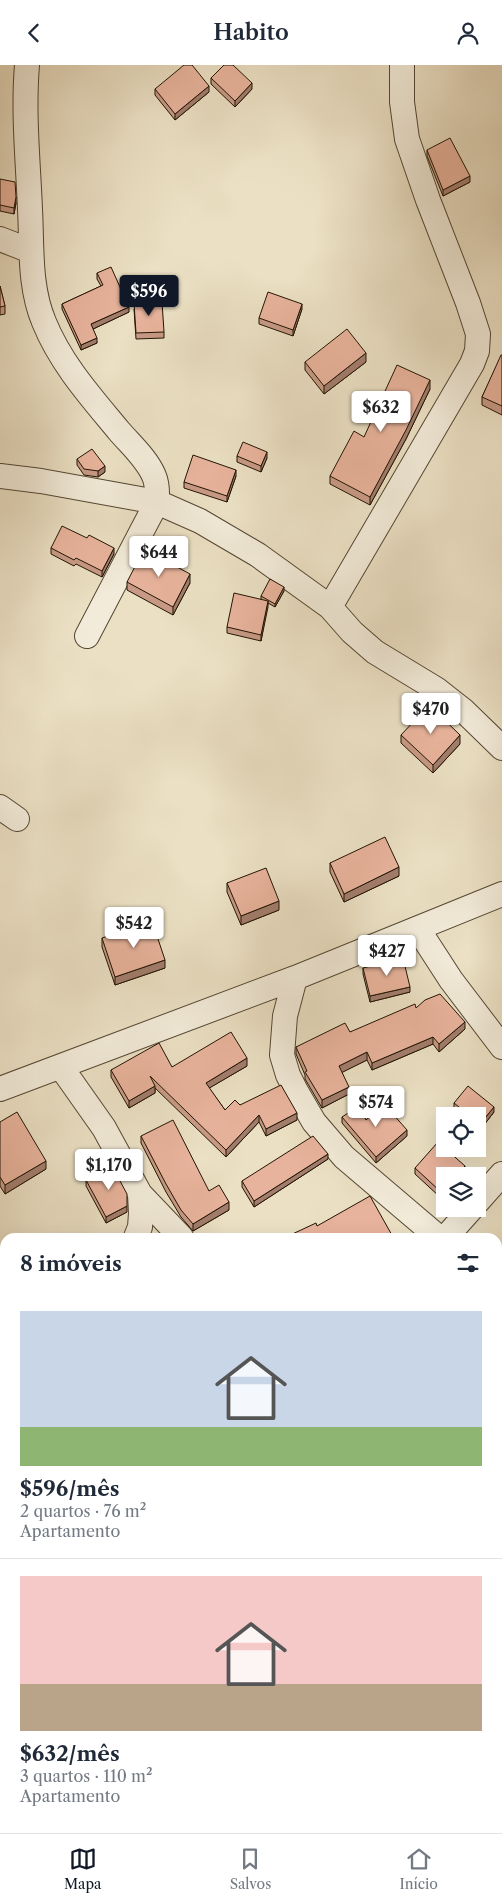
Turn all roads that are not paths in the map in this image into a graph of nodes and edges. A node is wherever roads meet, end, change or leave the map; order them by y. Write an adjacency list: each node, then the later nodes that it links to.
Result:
1 (27, 65): 4 (street)
2 (402, 65): 7 (street)
3 (0, 239): 4 (street)
4 (31, 251): 6 (street)
5 (0, 476): 6 (street)
6 (157, 502): 7 (street); 8 (street)
7 (330, 607): 9 (street)
8 (87, 636)
9 (502, 748)
10 (502, 894): 11 (street)
11 (418, 929): 12 (street); 13 (street)
12 (295, 978): 14 (street); 22 (street)
13 (502, 1047)
14 (61, 1067): 15 (street); 18 (street)
15 (0, 1089)
16 (502, 1174): 17 (street)
17 (486, 1192)
18 (140, 1194): 20 (street); 21 (street)
19 (464, 1217): 23 (street)
20 (138, 1233)
21 (177, 1233)
22 (433, 1233)
23 (450, 1233)

